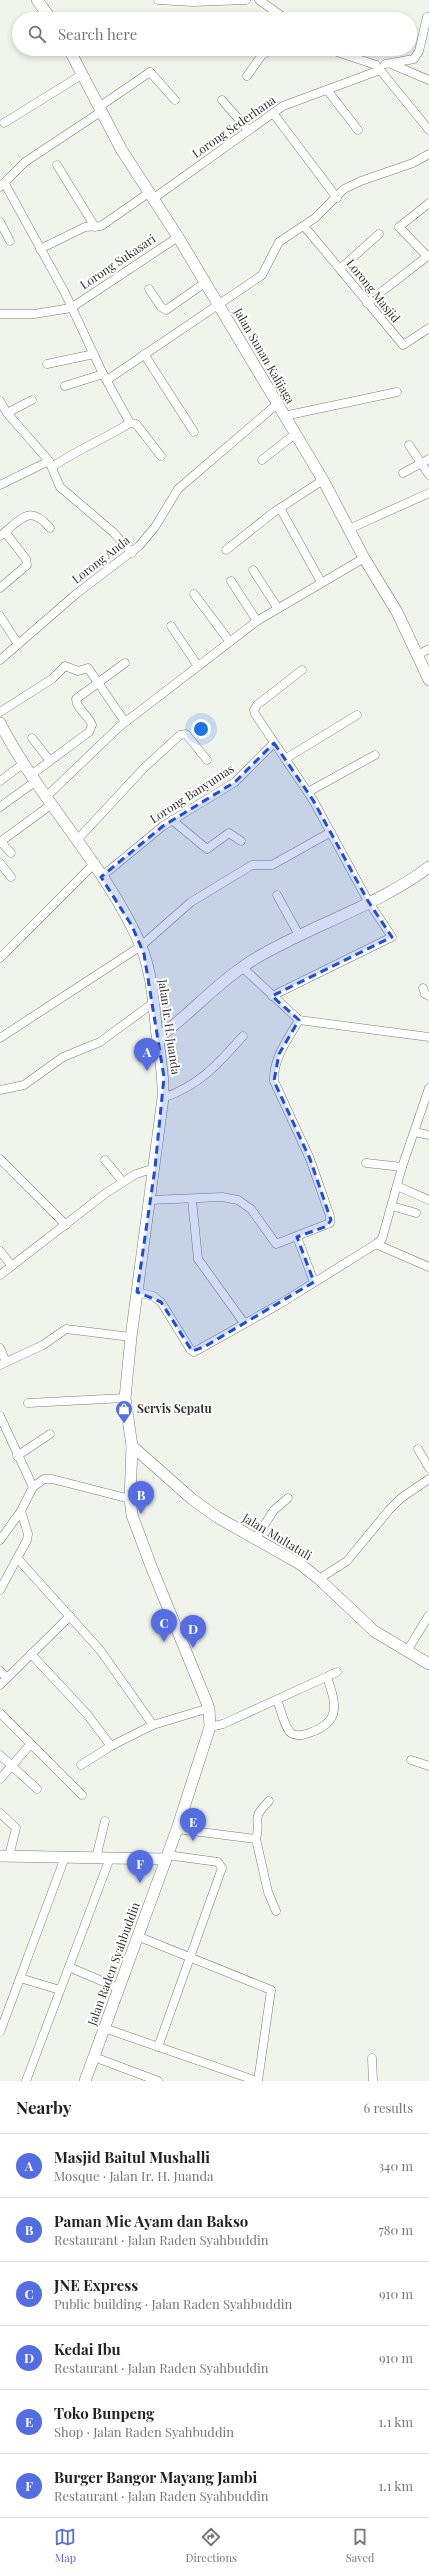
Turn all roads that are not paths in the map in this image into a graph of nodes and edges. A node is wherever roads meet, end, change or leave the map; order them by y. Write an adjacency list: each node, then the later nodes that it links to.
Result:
1 (37, 0): 5 (main road)
2 (158, 0): 3 (street)
3 (246, 0)
4 (259, 0): 6 (street)
5 (46, 12)
6 (276, 12)
7 (427, 17): 8 (street, Lorong Sederhana)
8 (417, 54)
9 (73, 56): 14 (main road, Jalan Sunan Kalijaga)
10 (261, 56): 15 (street)
11 (349, 56): 13 (street)
12 (416, 56): 13 (street, Lorong Sederhana)
13 (380, 66): 16 (street); 17 (street, Lorong Sederhana); 25 (street)
14 (83, 74): 20 (main road, Jalan Sunan Kalijaga); 22 (street)
15 (247, 76)
16 (429, 80)
17 (328, 91): 21 (street, Lorong Sederhana); 24 (street)
18 (175, 100): 20 (street)
19 (222, 100): 23 (street)
20 (101, 109): 28 (street); 29 (main road, Jalan Sunan Kalijaga)
21 (273, 113): 23 (street, Lorong Sederhana); 30 (street)
22 (4, 123)
23 (248, 130): 29 (street, Lorong Sederhana)
24 (358, 130)
25 (429, 130)
26 (429, 154): 30 (street)
27 (57, 165): 34 (street)
28 (2, 186): 38 (street)
29 (152, 195): 34 (street, Lorong Sederhana); 36 (main road, Jalan Sunan Kalijaga)
30 (337, 198): 33 (street)
31 (429, 203): 39 (street)
32 (0, 222): 37 (street)
33 (304, 226): 40 (street, Lorong Masjid); 44 (street)
34 (95, 227): 38 (street, Lorong Sederhana)
35 (379, 234): 40 (street)
36 (178, 237): 41 (main road, Jalan Sunan Kalijaga); 45 (street, Lorong Sukasari)
37 (10, 241)
38 (40, 249): 45 (street)
39 (428, 256): 43 (street)
40 (340, 269): 43 (street, Lorong Masjid)
41 (206, 282): 42 (street); 44 (main road, Jalan Sunan Kalijaga)
42 (149, 288)
43 (367, 303): 47 (street, Lorong Masjid)
44 (219, 304): 49 (street); 56 (main road, Jalan Sunan Kalijaga)
45 (71, 308): 46 (street); 48 (street)
46 (0, 314)
47 (429, 328)
48 (94, 354): 50 (street); 51 (street)
49 (144, 354): 51 (street); 60 (street)
50 (47, 364)
51 (105, 377): 52 (street); 59 (street)
52 (64, 386)
53 (397, 392): 58 (street)
54 (32, 400): 57 (street)
55 (0, 401): 57 (street)
56 (276, 405): 58 (main road, Jalan Sunan Kalijaga); 77 (street, Lorong Anda)
57 (7, 413): 66 (street)
58 (284, 416): 61 (main road, Jalan Sunan Kalijaga)
59 (130, 423): 63 (street); 66 (street)
60 (194, 432)
61 (295, 434): 64 (street); 69 (main road, Jalan Sunan Kalijaga)
62 (409, 445): 65 (street)
63 (161, 456)
64 (262, 460)
65 (425, 461): 67 (street); 68 (street)
66 (51, 464): 70 (street); 77 (street)
67 (403, 473)
68 (429, 475)
69 (323, 480): 72 (street); 74 (main road, Jalan Sunan Kalijaga)
70 (0, 484)
71 (429, 493): 74 (street)
72 (280, 508): 76 (street); 81 (street)
73 (50, 528): 75 (street)
74 (349, 529): 78 (main road, Jalan Sunan Kalijaga)
75 (2, 534): 82 (street)
76 (226, 550)
77 (132, 553): 89 (street, Lorong Anda)
78 (364, 558): 81 (street); 91 (main road, Jalan Sunan Kalijaga)
79 (253, 570): 84 (street)
80 (231, 581): 86 (street)
81 (321, 582): 84 (street)
82 (0, 588)
83 (194, 594): 88 (street)
84 (277, 607): 86 (street)
85 (0, 616): 89 (street)
86 (257, 621): 88 (street)
87 (171, 626): 94 (street)
88 (230, 642): 94 (street)
89 (18, 644): 92 (street, Lorong Anda)
90 (429, 649): 91 (street)
91 (417, 654): 96 (main road, Jalan Sunan Kalijaga)
92 (0, 660)
93 (125, 663): 97 (street)
94 (198, 666): 100 (street)
95 (302, 670): 104 (street)
96 (429, 680)
97 (97, 683): 98 (street); 100 (street); 108 (street)
98 (0, 712)
99 (357, 715): 106 (street)
100 (126, 722): 113 (street)
101 (0, 724): 102 (main road, Jalan Ir. H. Juanda)
102 (3, 736): 109 (main road, Jalan Ir. H. Juanda)
103 (32, 738): 108 (street)
104 (274, 743): 106 (street); 115 (street, Lorong Banyumas)
105 (374, 755): 112 (street)
106 (285, 759): 112 (street)
107 (207, 760): 117 (street)
108 (50, 761): 110 (street)
109 (24, 763): 110 (main road, Jalan Ir. H. Juanda); 111 (street)
110 (34, 778): 113 (main road, Jalan Ir. H. Juanda); 114 (street)
111 (0, 781)
112 (308, 792): 116 (street)
113 (49, 800): 117 (main road, Jalan Ir. H. Juanda); 119 (street)
114 (0, 807)
115 (172, 820): 118 (street); 125 (street, Lorong Banyumas)
116 (331, 832): 127 (street); 129 (street)
117 (77, 840): 122 (main road, Jalan Ir. H. Juanda)
118 (241, 841)
119 (0, 842): 120 (street)
120 (10, 853)
121 (0, 863): 124 (street)
122 (93, 866): 125 (main road, Jalan Ir. H. Juanda); 130 (street)
123 (429, 867): 127 (main road)
124 (11, 877)
125 (101, 877): 129 (main road, Jalan Ir. H. Juanda)
126 (277, 895): 128 (street)
127 (368, 901): 128 (main road); 133 (street)
128 (299, 935): 131 (main road)
129 (141, 946): 135 (main road, Jalan Ir. H. Juanda); 139 (street)
130 (0, 958)
131 (242, 967): 133 (street); 140 (main road)
132 (423, 988): 134 (street)
133 (272, 996): 136 (street)
134 (429, 996)
135 (154, 1003): 140 (main road, Jalan Ir. H. Juanda); 142 (street)
136 (299, 1020): 138 (street); 159 (street)
137 (243, 1036): 143 (street)
138 (429, 1037)
139 (0, 1038)
140 (158, 1038): 143 (main road, Jalan Ir. H. Juanda)
141 (429, 1088): 144 (street)
142 (0, 1090)
143 (163, 1098): 150 (main road, Jalan Ir. H. Juanda)
144 (415, 1132): 145 (street); 149 (street)
145 (429, 1135)
146 (0, 1159): 158 (street)
147 (105, 1160): 151 (street)
148 (366, 1162): 149 (street)
149 (402, 1167): 152 (street)
150 (155, 1168): 151 (street); 153 (main road, Jalan Ir. H. Juanda)
151 (123, 1182): 158 (street)
152 (397, 1186): 155 (street); 156 (street)
153 (150, 1200): 154 (street); 166 (main road, Jalan Ir. H. Juanda)
154 (192, 1200): 159 (street); 167 (street)
155 (429, 1200)
156 (392, 1206): 157 (street); 160 (street)
157 (416, 1213)
158 (66, 1225): 162 (street)
159 (297, 1237): 165 (street)
160 (376, 1244): 163 (street); 165 (street)
161 (0, 1251): 162 (street)
162 (12, 1266): 164 (street)
163 (429, 1267)
164 (0, 1275)
165 (314, 1282): 167 (street)
166 (137, 1292): 167 (street); 168 (main road, Jalan Ir. H. Juanda)
167 (244, 1323)
168 (131, 1337): 170 (street); 171 (main road, Jalan Ir. H. Juanda)
169 (0, 1348): 170 (street)
170 (3, 1364)
171 (125, 1398): 172 (street); 175 (main road, Jalan Ir. H. Juanda)
172 (28, 1403)
173 (0, 1416): 177 (street)
174 (50, 1434): 177 (street)
175 (132, 1446): 182 (main road, Jalan Raden Syahbuddin); 184 (main road, Jalan Multatuli)
176 (418, 1449): 178 (street)
177 (18, 1456): 180 (street)
178 (429, 1468)
179 (429, 1479): 187 (street)
180 (33, 1487): 182 (street); 183 (street)
181 (288, 1498): 184 (street)
182 (130, 1499): 200 (main road, Jalan Raden Syahbuddin)
183 (21, 1511): 185 (street); 186 (street)
184 (256, 1538): 187 (main road, Jalan Multatuli)
185 (0, 1540)
186 (18, 1559): 188 (street); 190 (street)
187 (319, 1579): 191 (main road, Jalan Multatuli)
188 (0, 1590)
189 (429, 1615): 191 (street)
190 (70, 1616): 192 (street); 202 (street)
191 (407, 1651): 193 (main road, Jalan Multatuli)
192 (31, 1654): 197 (street); 205 (street)
193 (429, 1664)
194 (0, 1671): 197 (street)
195 (337, 1672): 196 (street)
196 (327, 1677): 199 (street); 199 (street)
197 (7, 1678): 198 (street)
198 (0, 1685)
199 (278, 1700): 203 (street)
200 (209, 1708): 202 (street); 203 (main road, Jalan Raden Syahbuddin)
201 (0, 1712): 204 (street)
202 (153, 1725): 205 (street)
203 (210, 1727): 217 (main road, Jalan Raden Syahbuddin)
204 (30, 1745): 209 (street); 213 (street)
205 (111, 1746): 208 (street)
206 (0, 1754): 209 (street)
207 (411, 1760): 210 (street)
208 (80, 1765)
209 (11, 1766): 211 (street); 212 (street)
210 (429, 1766)
211 (0, 1779)
212 (37, 1789)
213 (82, 1795)
214 (269, 1801): 218 (street)
215 (0, 1813): 219 (street)
216 (105, 1820): 222 (street)
217 (177, 1829): 218 (street); 221 (main road, Jalan Raden Syahbuddin)
218 (256, 1839): 224 (street)
219 (4, 1856): 220 (main road)
220 (65, 1857): 222 (main road); 228 (street)
221 (166, 1857): 223 (main road); 225 (main road, Jalan Raden Syahbuddin); 226 (street)
222 (96, 1858): 223 (main road)
223 (110, 1858): 227 (street)
224 (276, 1911)
225 (138, 1936): 226 (street); 229 (main road, Jalan Raden Syahbuddin)
226 (191, 1958): 233 (street); 239 (street)
227 (69, 1967): 229 (street); 230 (street)
228 (20, 1978): 230 (street); 232 (street)
229 (118, 1988): 231 (main road, Jalan Raden Syahbuddin)
230 (60, 1990): 236 (street)
231 (104, 2028): 233 (street); 234 (main road, Jalan Raden Syahbuddin)
232 (0, 2032)
233 (158, 2047): 239 (street)
234 (94, 2057): 237 (main road, Jalan Raden Syahbuddin); 238 (street)
235 (372, 2058): 240 (street)
236 (26, 2081)
237 (86, 2081)
238 (158, 2081)
239 (257, 2081)
240 (373, 2081)

